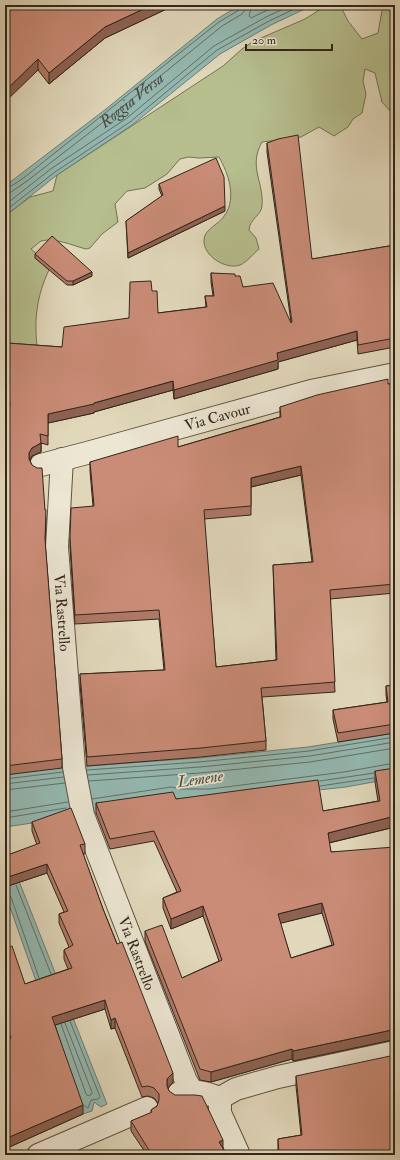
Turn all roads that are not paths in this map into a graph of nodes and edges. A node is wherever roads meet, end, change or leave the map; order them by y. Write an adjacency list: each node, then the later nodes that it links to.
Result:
1 (395, 374): 2 (street, Via Cavour)
2 (62, 459): 3 (street, Via Cavour); 5 (street, Via Rastrello)
3 (41, 465)
4 (395, 1052): 5 (street)
5 (220, 1098): 8 (street)
6 (147, 1108): 7 (street)
7 (38, 1155)
8 (239, 1155)

